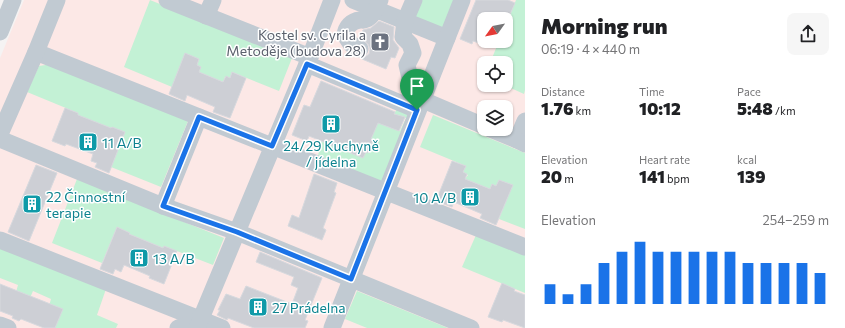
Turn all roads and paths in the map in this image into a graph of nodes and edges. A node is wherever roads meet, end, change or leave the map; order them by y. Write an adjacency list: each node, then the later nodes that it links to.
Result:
1 (13, 0): 12 (street)
2 (57, 0): 15 (street)
3 (167, 0): 10 (street)
4 (213, 0): 10 (street)
5 (332, 0): 16 (street)
6 (354, 0): 9 (street)
7 (414, 0): 11 (street)
8 (462, 0): 13 (street)
9 (378, 5): 11 (street); 14 (street)
10 (206, 16): 16 (street)
11 (405, 21): 13 (street); 17 (street)
12 (0, 32)
13 (447, 38): 17 (street)
14 (360, 49)
15 (36, 52): 18 (street); 21 (street)
16 (308, 61): 17 (street); 25 (street)
17 (420, 105): 20 (street); 26 (street)
18 (199, 117): 25 (street); 27 (street)
19 (525, 121): 24 (street)
20 (477, 124)
21 (0, 134)
22 (507, 136): 24 (street)
23 (0, 139): 27 (street)
24 (521, 142)
25 (272, 146): 26 (street); 28 (street)
26 (386, 192): 30 (street); 31 (street)
27 (163, 206): 28 (street)
28 (237, 232): 31 (street); 32 (street)
29 (0, 240): 32 (street)
30 (525, 247)
31 (351, 279): 37 (street); 38 (street)
32 (199, 324): 35 (street); 36 (street)
33 (0, 325): 34 (street)
34 (8, 328)
35 (178, 328)
36 (222, 328)
37 (332, 328)
38 (470, 328)

